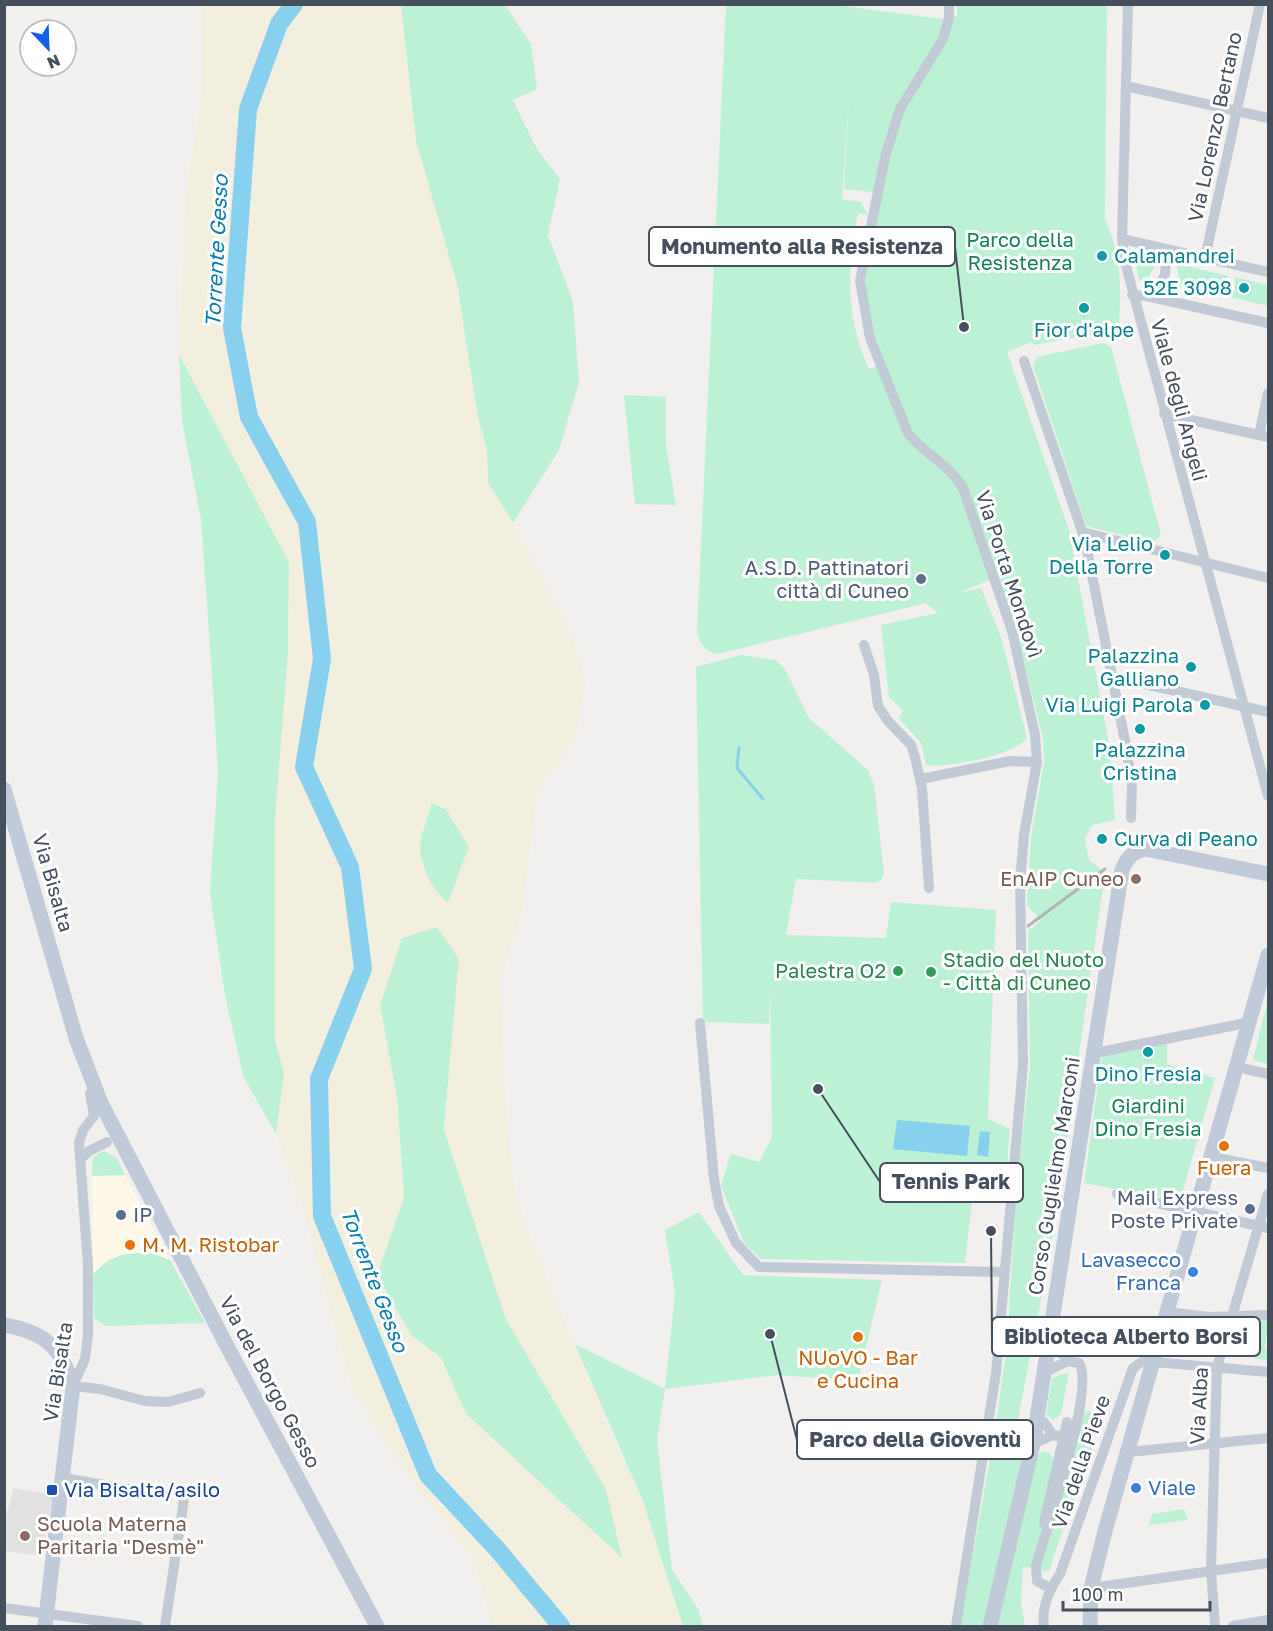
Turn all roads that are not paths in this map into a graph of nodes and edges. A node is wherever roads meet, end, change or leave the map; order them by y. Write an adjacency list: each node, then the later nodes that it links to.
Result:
1 (949, 4): 25 (street, Via Porta Mondovì)
2 (1128, 4): 4 (street, Viale degli Angeli)
3 (1260, 4): 5 (street, Via Lorenzo Bertano)
4 (1126, 86): 5 (street); 7 (street, Viale degli Angeli)
5 (1235, 111): 6 (street); 9 (street, Via Lorenzo Bertano)
6 (1269, 118)
7 (1122, 239): 8 (street); 11 (street, Viale degli Angeli)
8 (1167, 249): 9 (street); 12 (street)
9 (1205, 258): 10 (street)
10 (1269, 272)
11 (1132, 295): 12 (street); 16 (street, Viale degli Angeli)
12 (1154, 298): 13 (street)
13 (1269, 323)
14 (1024, 361): 18 (street)
15 (1269, 393): 17 (street)
16 (1164, 414): 17 (street); 19 (street, Viale degli Angeli)
17 (1264, 436)
18 (1082, 532): 19 (street); 22 (street)
19 (1205, 564): 20 (street); 23 (street, Viale degli Angeli)
20 (1269, 578)
21 (864, 645): 26 (street)
22 (1114, 677): 23 (street); 29 (street)
23 (1243, 706): 24 (street); 28 (street, Viale degli Angeli)
24 (1269, 712)
25 (1037, 762): 26 (street); 52 (street, Via Porta Mondovì)
26 (921, 779): 32 (street)
27 (4, 789): 37 (street, Via Bisalta)
28 (1269, 796)
29 (1131, 818)
30 (1268, 873): 31 (street); 38 (street, Corso Guglielmo Marconi)
31 (1269, 883)
32 (929, 888)
33 (1269, 955): 34 (street)
34 (1266, 975): 35 (street)
35 (1251, 1022): 38 (street); 39 (street)
36 (700, 1023): 52 (street)
37 (76, 1038): 41 (street, Via Bisalta); 42 (street, Via del Borgo Gesso)
38 (1095, 1053): 57 (street, Corso Guglielmo Marconi)
39 (1237, 1067): 40 (street); 45 (street)
40 (1269, 1074)
41 (92, 1121): 42 (street); 46 (street, Via Bisalta)
42 (112, 1125): 43 (street); 44 (street, Via del Borgo Gesso)
43 (106, 1142): 44 (street, Via del Borgo Gesso); 46 (street)
44 (128, 1156): 85 (street, Via del Borgo Gesso)
45 (1212, 1157): 47 (street); 50 (street)
46 (82, 1158): 63 (street, Via Bisalta)
47 (1269, 1168)
48 (1116, 1194): 50 (street)
49 (1269, 1194): 51 (street, Via Alba)
50 (1197, 1212): 51 (street); 53 (street)
51 (1264, 1227): 55 (street, Via Alba)
52 (1004, 1272): 86 (street, Via Porta Mondovì)
53 (1168, 1312): 55 (street); 59 (street)
54 (1269, 1315): 55 (street)
55 (1232, 1316): 60 (street, Via Alba)
56 (4, 1325): 63 (street)
57 (1050, 1340): 58 (street, Via della Pieve); 61 (street, Corso Guglielmo Marconi)
58 (1068, 1361): 61 (street); 75 (street, Via della Pieve)
59 (1154, 1362): 60 (street); 71 (street); 78 (street, Via della Pieve)
60 (1217, 1367): 62 (street); 69 (street, Via Alba)
61 (1045, 1372): 65 (street, Corso Guglielmo Marconi)
62 (1269, 1372)
63 (73, 1386): 64 (street); 72 (street, Via Bisalta)
64 (200, 1393)
65 (1037, 1419): 67 (street, Via della Pieve); 70 (street, Corso Guglielmo Marconi)
66 (1067, 1422): 67 (street, Via della Pieve)
67 (1058, 1436): 70 (street, Via della Pieve); 75 (street, Via della Pieve)
68 (1269, 1438): 69 (street)
69 (1215, 1442): 71 (street); 77 (street, Via Alba)
70 (1033, 1444): 87 (street, Corso Guglielmo Marconi)
71 (1129, 1452): 79 (street)
72 (64, 1478): 73 (street); 81 (street, Via Bisalta)
73 (162, 1495)
74 (184, 1499): 84 (street)
75 (1043, 1538): 78 (street, Via della Pieve)
76 (1269, 1563): 77 (street)
77 (1211, 1571): 79 (street); 90 (street, Via Alba)
78 (1050, 1588): 88 (street, Via della Pieve)
79 (1091, 1588): 89 (street)
80 (4, 1608): 81 (street)
81 (46, 1620): 83 (street)
82 (1269, 1620): 91 (street)
83 (138, 1626)
84 (165, 1626)
85 (377, 1626)
86 (956, 1626)
87 (990, 1626)
88 (1044, 1626)
89 (1090, 1626)
90 (1215, 1626)
91 (1233, 1626)

